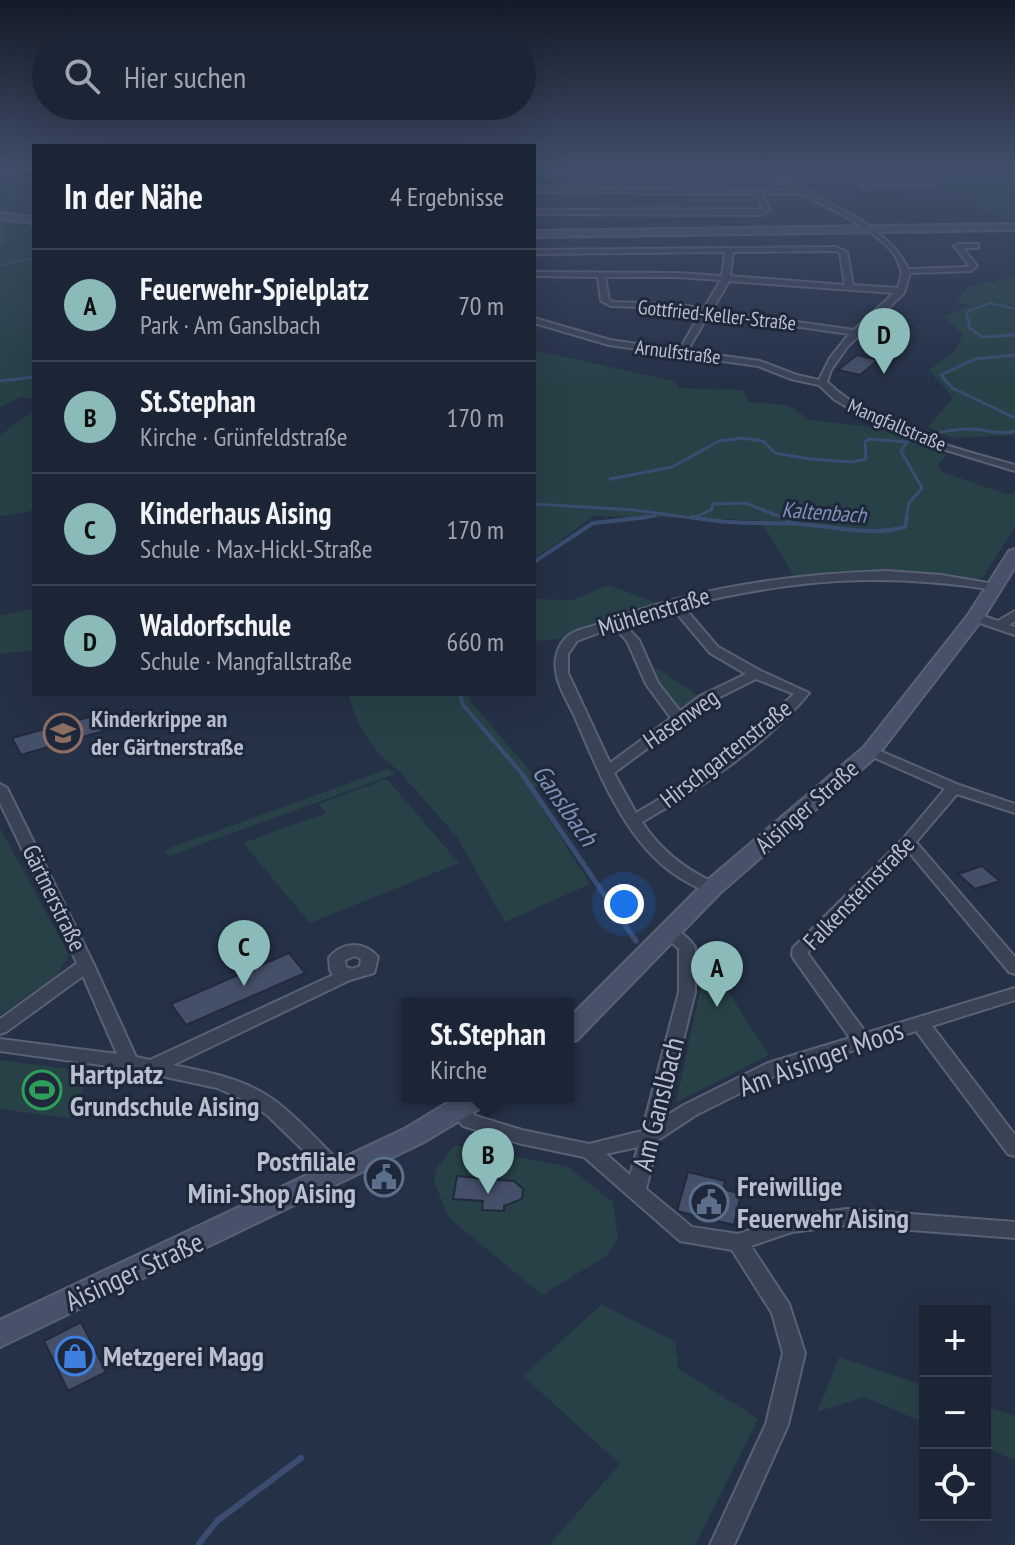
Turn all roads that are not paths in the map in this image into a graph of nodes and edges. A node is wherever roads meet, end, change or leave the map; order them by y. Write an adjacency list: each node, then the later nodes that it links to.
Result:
1 (881, 240): 5 (street)
2 (975, 246): 5 (street)
3 (538, 252): 4 (street)
4 (729, 252): 8 (street); 9 (street)
5 (905, 271): 10 (street)
6 (536, 274): 7 (street)
7 (601, 274): 8 (street); 11 (street, Gottfried-Keller-Straße)
8 (726, 279): 9 (street); 11 (street)
9 (850, 288): 10 (street)
10 (901, 291): 13 (street, Mangfallstraße)
11 (706, 310): 13 (street, Gottfried-Keller-Straße); 14 (street)
12 (536, 321): 14 (street, Arnulfstraße)
13 (857, 333): 15 (street, Mangfallstraße)
14 (681, 353): 15 (street, Arnulfstraße)
15 (822, 383): 16 (street, Mangfallstraße)
16 (1015, 468)
17 (1015, 554): 18 (main road, Aisinger Straße)
18 (994, 587): 19 (street, Mühlenstraße); 21 (main road, Aisinger Straße)
19 (675, 604): 22 (street, Mühlenstraße); 25 (street, Hirschgartenstraße)
20 (1015, 615): 23 (street)
21 (975, 617): 23 (street); 27 (main road, Aisinger Straße)
22 (616, 622): 26 (street); 28 (street, Mühlenstraße)
23 (1001, 625): 24 (street)
24 (1015, 631)
25 (756, 674): 26 (street, Hasenweg); 32 (street, Hirschgartenstraße)
26 (679, 719): 28 (street, Hasenweg)
27 (871, 751): 30 (street); 34 (main road, Aisinger Straße)
28 (608, 771): 32 (street, Mühlenstraße)
29 (0, 788): 36 (street, Gärtnerstraße)
30 (954, 788): 31 (street); 33 (street, Falkensteinstraße)
31 (1014, 807)
32 (634, 820): 34 (street, Mühlenstraße)
33 (908, 842): 37 (street); 43 (street, Falkensteinstraße)
34 (712, 888): 35 (main road, Aisinger Straße)
35 (668, 932): 42 (main road, Aisinger Straße); 48 (street, Am Ganslbach)
36 (86, 965): 41 (street, Gärtnerstraße); 45 (street, Gärtnerstraße)
37 (1015, 968)
38 (347, 975): 46 (street)
39 (1015, 994): 40 (street, Am Aisinger Moos)
40 (920, 1023): 43 (street, Am Aisinger Moos); 49 (street)
41 (0, 1028)
42 (574, 1028)
43 (861, 1040): 48 (street, Am Aisinger Moos)
44 (0, 1045): 45 (street)
45 (129, 1062): 46 (street)
46 (154, 1066): 51 (street)
47 (469, 1103): 50 (street); 51 (main road, Aisinger Straße)
48 (648, 1137): 50 (street, Am Aisinger Moos); 52 (street, Am Ganslbach)
49 (1015, 1149)
50 (589, 1151): 52 (street)
51 (337, 1171): 55 (main road, Aisinger Straße)
52 (636, 1191): 54 (street)
53 (1015, 1230): 54 (street)
54 (738, 1242): 56 (street)
55 (0, 1334)
56 (722, 1545)

